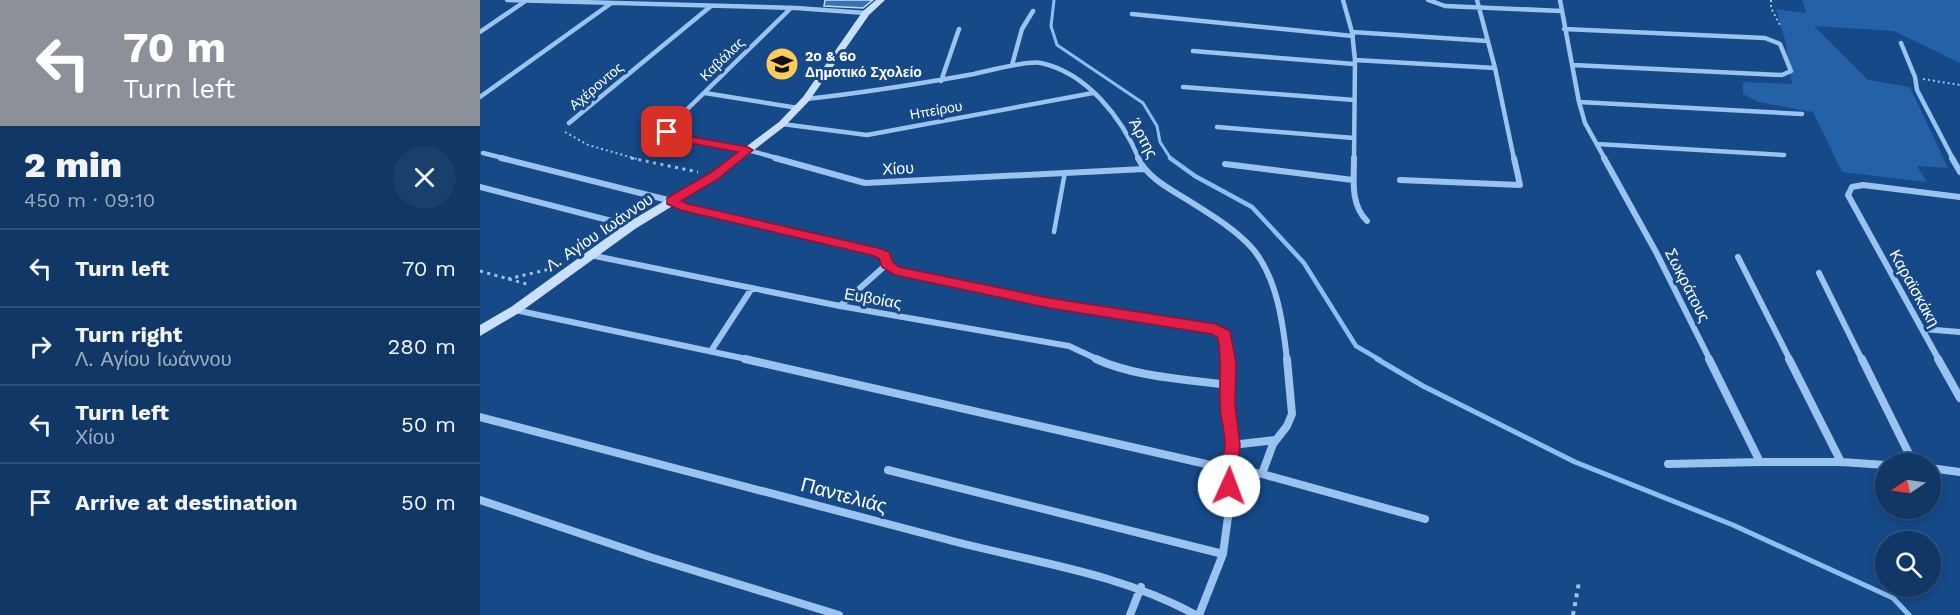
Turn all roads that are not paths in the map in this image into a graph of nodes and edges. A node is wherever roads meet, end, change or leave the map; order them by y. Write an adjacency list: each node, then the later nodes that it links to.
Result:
1 (507, 0): 8 (street)
2 (881, 0): 15 (street, Λ. Αγίου Ιωάννου)
3 (1334, 0): 4 (street)
4 (1343, 0): 20 (street)
5 (1428, 0): 11 (street)
6 (1477, 0): 11 (street)
7 (1560, 0): 14 (street, Σωκράτους)
8 (524, 2): 9 (street); 19 (street)
9 (610, 4): 10 (street); 32 (street)
10 (711, 6): 12 (street); 38 (street, Αχέροντος)
11 (1477, 7): 14 (street); 21 (street)
12 (791, 8): 15 (street); 30 (street, Καβάλας)
13 (1034, 11): 25 (street)
14 (1562, 11): 18 (street, Σωκράτους)
15 (866, 13): 33 (street, Λ. Αγίου Ιωάννου)
16 (1132, 14): 20 (street)
17 (959, 29): 28 (street)
18 (1564, 29): 26 (street, Σωκράτους); 26 (street)
19 (480, 32)
20 (1352, 34): 21 (street); 24 (street)
21 (1488, 41): 27 (street)
22 (1901, 43): 50 (street)
23 (1193, 51): 24 (street)
24 (1354, 62): 27 (street); 34 (street)
25 (1012, 65): 28 (street, Άρτης); 31 (street, Άρτης)
26 (1573, 65): 35 (street, Σωκράτους)
27 (1495, 68): 52 (street)
28 (941, 81): 33 (street, Άρτης)
29 (1183, 87): 34 (street)
30 (705, 93): 36 (street); 40 (street, Καβάλας)
31 (1093, 93): 39 (street, Ηπείρου); 48 (street, Άρτης)
32 (480, 97)
33 (806, 99): 36 (street, Λ. Αγίου Ιωάννου)
34 (1354, 100): 42 (street)
35 (1579, 102): 37 (street); 43 (street, Σωκράτους)
36 (798, 108): 39 (street, Λ. Αγίου Ιωάννου)
37 (1802, 114)
38 (569, 123)
39 (782, 124): 44 (street, Λ. Αγίου Ιωάννου)
40 (670, 126): 44 (street, Χίου)
41 (1217, 127): 42 (street)
42 (1354, 138): 51 (street)
43 (1597, 144): 46 (street); 76 (street, Σωκράτους)
44 (748, 150): 49 (street, Χίου); 55 (street, Λ. Αγίου Ιωάννου)
45 (483, 153): 55 (street)
46 (1784, 155)
47 (1225, 164): 51 (street)
48 (1144, 169): 49 (street, Χίου); 73 (street, Άρτης)
49 (1065, 172): 58 (lane)
50 (1960, 172)
51 (1353, 180): 56 (street)
52 (1400, 180)
53 (480, 187): 57 (street)
54 (1960, 197): 66 (street, Καραϊσκάκη)
55 (672, 201): 57 (street, Λ. Αγίου Ιωάννου); 61 (street)
56 (1367, 221)
57 (631, 226): 59 (street, Λ. Αγίου Ιωάννου)
58 (1054, 232)
59 (589, 255): 63 (street, Ευβοίας); 65 (street, Λ. Αγίου Ιωάννου)
60 (1738, 257): 77 (street)
61 (887, 264): 64 (street); 70 (street)
62 (1819, 273): 75 (street)
63 (752, 288): 64 (street, Ευβοίας); 69 (street)
64 (840, 306): 70 (street, Ευβοίας)
65 (515, 310): 67 (street, Λ. Αγίου Ιωάννου); 69 (street)
66 (1923, 329): 68 (street); 71 (street, Καραϊσκάκη)
67 (480, 332)
68 (1960, 332)
69 (711, 351): 80 (street)
70 (1227, 385): 74 (street)
71 (1960, 398)
72 (480, 417): 88 (street, Παντελιάς)
73 (1275, 440): 74 (street); 84 (street, Άρτης)
74 (1233, 445): 80 (street)
75 (1909, 453)
76 (1760, 462): 77 (street); 78 (street)
77 (1841, 462): 79 (street)
78 (1668, 464)
79 (1875, 464)
80 (1228, 469): 84 (street); 87 (street)
81 (1941, 469): 83 (street)
82 (888, 470): 87 (street)
83 (1960, 472)
84 (1262, 474): 86 (street)
85 (480, 500): 89 (street)
86 (1425, 519)
87 (1223, 554): 91 (street)
88 (1141, 587): 90 (street); 91 (street, Παντελιάς)
89 (839, 615)
90 (1130, 615)
91 (1197, 615)

